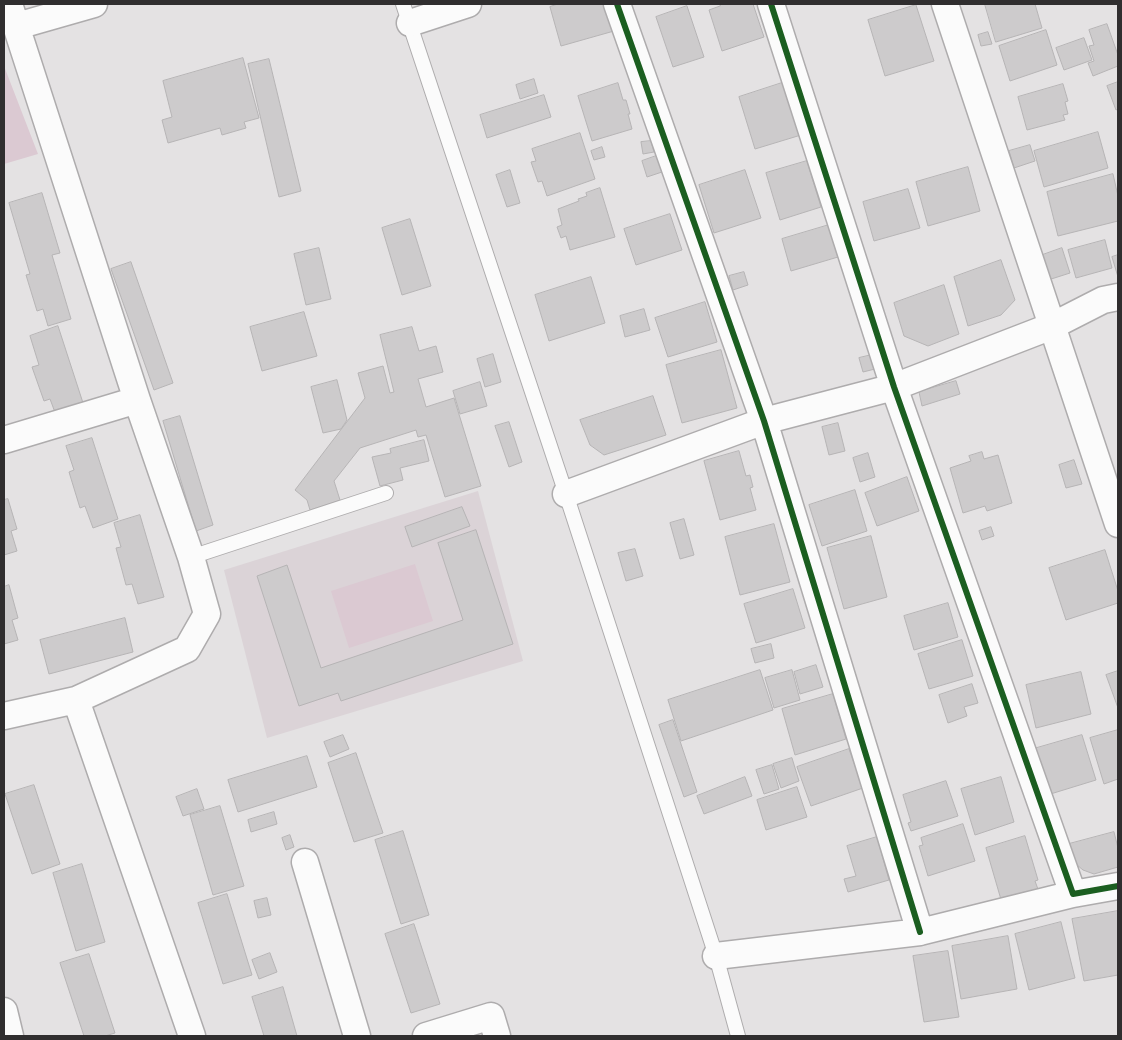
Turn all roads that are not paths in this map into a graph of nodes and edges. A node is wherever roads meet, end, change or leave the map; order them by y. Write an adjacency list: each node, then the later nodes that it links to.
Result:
1 (94, 4): 7 (street)
2 (468, 4): 6 (street)
3 (617, 4): 12 (street)
4 (771, 4): 10 (street)
5 (945, 4): 9 (street)
6 (406, 13): 15 (lane)
7 (13, 15): 11 (street)
8 (1118, 297): 9 (street)
9 (1052, 326): 10 (street); 16 (street)
10 (894, 387): 12 (street); 22 (street)
11 (137, 400): 13 (street); 17 (street)
12 (764, 421): 15 (street); 23 (street)
13 (4, 440)
14 (386, 494): 17 (lane)
15 (566, 494): 24 (lane)
16 (1118, 524)
17 (191, 557): 18 (street)
18 (76, 700): 19 (street); 27 (street)
19 (4, 716)
20 (305, 862): 28 (street)
21 (1118, 886): 22 (street)
22 (1073, 894): 23 (street)
23 (920, 932): 24 (street)
24 (716, 956): 31 (lane)
25 (4, 1011): 26 (street)
26 (10, 1036)
27 (192, 1036)
28 (357, 1036)
29 (426, 1036): 30 (street)
30 (497, 1036)
31 (738, 1036)

